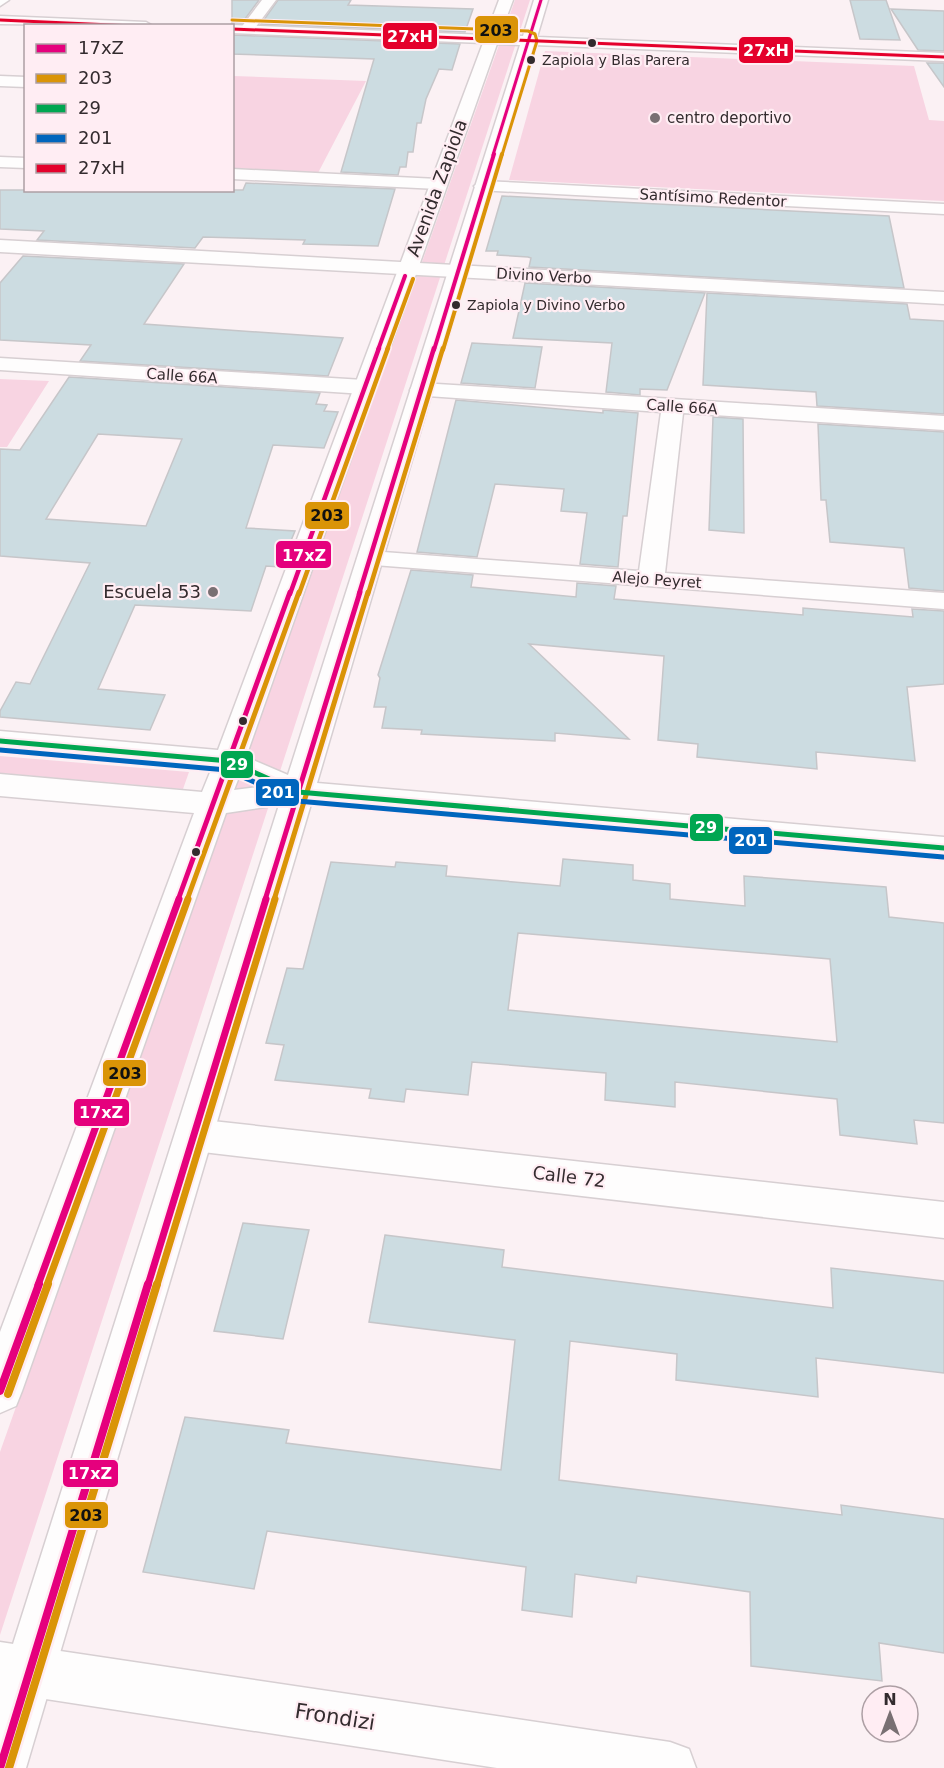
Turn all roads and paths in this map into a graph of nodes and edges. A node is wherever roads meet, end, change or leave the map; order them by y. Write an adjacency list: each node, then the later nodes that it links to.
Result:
1 (269, 0): 6 (main road)
2 (506, 0): 7 (main road, Avenida Zapiola)
3 (541, 0): 8 (main road)
4 (0, 20): 5 (main road)
5 (97, 24)
6 (240, 29): 7 (main road)
7 (491, 39): 8 (main road); 15 (main road, Avenida Zapiola)
8 (528, 40): 9 (main road); 16 (main road)
9 (944, 57)
10 (0, 81): 11 (main road)
11 (24, 82)
12 (24, 150): 13 (main road)
13 (12, 162)
14 (234, 174): 15 (main road)
15 (438, 184): 19 (main road, Avenida Zapiola)
16 (483, 186): 17 (main road, Santísimo Redentor); 20 (main road)
17 (944, 209)
18 (0, 246): 19 (main road, Divino Verbo)
19 (407, 269): 20 (main road, Divino Verbo); 23 (main road, Avenida Zapiola)
20 (457, 271): 21 (main road, Divino Verbo); 24 (main road)
21 (944, 297)
22 (0, 364): 23 (main road, Calle 66A)
23 (364, 387): 31 (main road, Avenida Zapiola)
24 (421, 390): 25 (main road, Calle 66A); 27 (main road)
25 (673, 406): 26 (main road, Calle 66A); 28 (main road)
26 (944, 423)
27 (370, 559): 28 (main road, Alejo Peyret); 33 (main road)
28 (651, 580): 29 (main road, Alejo Peyret)
29 (944, 601)
30 (0, 741): 31 (main road)
31 (229, 760): 33 (main road); 34 (main road, Avenida Zapiola)
32 (0, 785): 34 (main road)
33 (298, 792): 34 (main road); 35 (main road); 36 (main road)
34 (213, 804): 38 (main road, Avenida Zapiola)
35 (944, 848)
36 (194, 1135): 37 (main road, Calle 72); 40 (main road)
37 (944, 1220)
38 (11, 1328): 39 (main road, Avenida Zapiola)
39 (0, 1391)
40 (15, 1669): 41 (main road); 42 (main road, Frondizi)
41 (0, 1768)
42 (670, 1768)

